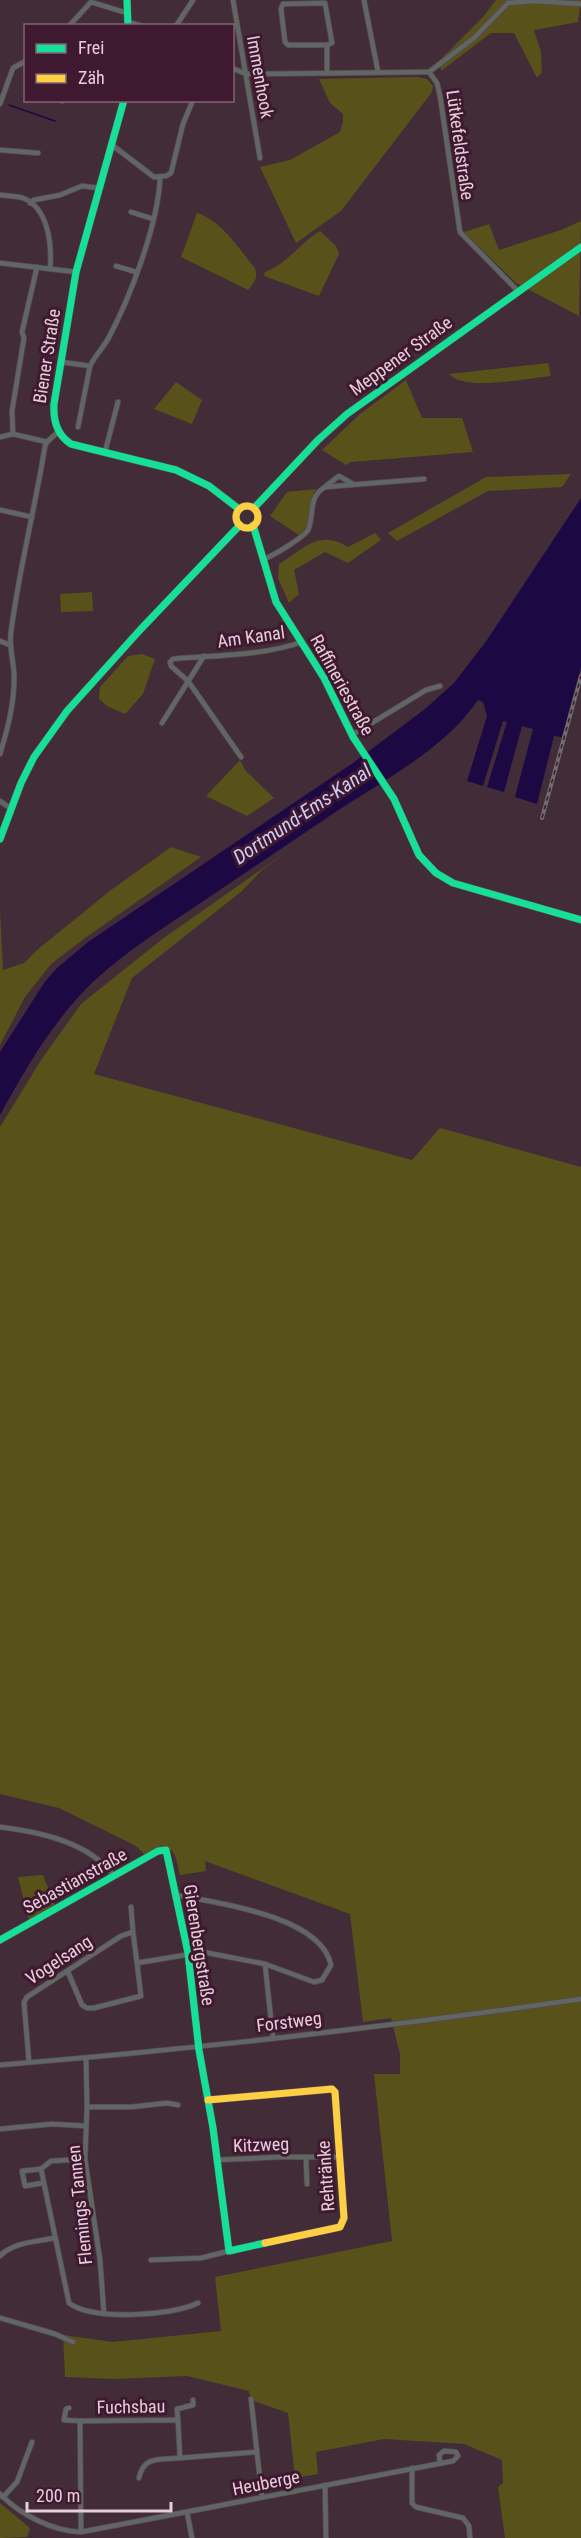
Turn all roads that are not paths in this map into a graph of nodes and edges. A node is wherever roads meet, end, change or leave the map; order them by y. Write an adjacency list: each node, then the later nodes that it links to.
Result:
1 (127, 0): 7 (street)
2 (193, 0): 10 (street)
3 (233, 0): 17 (street, Immenhook)
4 (364, 0): 14 (street)
5 (534, 1): 6 (street); 15 (street)
6 (581, 4)
7 (127, 13): 8 (street); 9 (street)
8 (71, 24)
9 (128, 24)
10 (177, 24)
11 (327, 45): 11 (street); 16 (street)
12 (24, 62): 20 (street)
13 (234, 69): 17 (street, Lütkefeldstraße)
14 (378, 72): 15 (street, Lütkefeldstraße); 16 (street, Lütkefeldstraße)
15 (429, 72): 38 (street, Lütkefeldstraße)
16 (327, 73): 17 (street, Lütkefeldstraße)
17 (246, 74): 24 (street, Immenhook)
18 (123, 102): 21 (street, Biener Straße)
19 (192, 102): 25 (street)
20 (0, 104)
21 (112, 145): 25 (street); 26 (street, Biener Straße)
22 (0, 150): 23 (street)
23 (38, 153)
24 (260, 158)
25 (160, 178): 30 (street)
26 (100, 188): 28 (street); 36 (street, Biener Straße)
27 (0, 195): 28 (street)
28 (30, 203): 35 (street)
29 (131, 212): 30 (street)
30 (153, 219): 37 (street)
31 (581, 247): 38 (street, Meppener Straße)
32 (0, 263): 34 (street)
33 (116, 266): 37 (street)
34 (37, 267): 35 (street); 44 (street)
35 (50, 269): 36 (street)
36 (76, 272): 39 (street, Biener Straße)
37 (136, 272): 40 (street)
38 (518, 291): 51 (street, Meppener Straße)
39 (61, 362): 40 (street); 43 (street, Biener Straße)
40 (90, 366): 42 (street)
41 (118, 402): 47 (street)
42 (78, 427)
43 (59, 431): 46 (street); 47 (street)
44 (13, 434): 45 (street); 46 (street)
45 (0, 437)
46 (47, 442): 54 (street)
47 (105, 452): 52 (street)
48 (424, 479): 49 (street)
49 (353, 484): 50 (street); 50 (street)
50 (325, 487): 57 (street)
51 (254, 508): 52 (street); 56 (street)
52 (239, 509): 55 (street)
53 (0, 510): 54 (street)
54 (32, 517): 60 (street)
55 (240, 525): 56 (street); 69 (street)
56 (254, 525): 57 (street, Raffineriestraße)
57 (264, 559): 59 (street, Raffineriestraße)
58 (0, 641): 60 (street)
59 (302, 642): 61 (street, Am Kanal); 65 (street, Raffineriestraße)
60 (10, 645): 66 (street)
61 (204, 656): 62 (street, Am Kanal); 62 (street, Am Kanal)
62 (188, 681): 64 (street, Am Kanal); 67 (street, Am Kanal)
63 (440, 687): 65 (street)
64 (162, 723)
65 (352, 735): 71 (street, Raffineriestraße)
66 (0, 754)
67 (241, 758)
68 (0, 801): 69 (street)
69 (10, 808): 70 (street)
70 (0, 839)
71 (581, 920)
72 (0, 1827): 74 (street)
73 (166, 1850): 74 (street, Sebastianstraße); 75 (street, Gierenbergstraße)
74 (114, 1876): 78 (street, Sebastianstraße)
75 (176, 1895): 79 (street, Gierenbergstraße); 81 (street)
76 (131, 1908): 77 (street)
77 (133, 1932): 80 (street); 82 (street, Vogelsang)
78 (0, 1940)
79 (188, 1953): 80 (street); 81 (street); 85 (street, Gierenbergstraße)
80 (137, 1963): 82 (street)
81 (265, 1964): 84 (street)
82 (68, 1972): 87 (street, Vogelsang)
83 (581, 1999): 84 (street, Forstweg)
84 (273, 2038): 85 (street, Forstweg)
85 (198, 2045): 86 (street, Forstweg); 89 (street)
86 (86, 2058): 87 (street, Forstweg); 91 (street, Flemings Tannen)
87 (29, 2062): 88 (street, Forstweg)
88 (0, 2065)
89 (208, 2100): 95 (street, Rehtränke); 97 (street)
90 (178, 2105): 91 (street)
91 (87, 2107): 92 (street, Flemings Tannen)
92 (86, 2126): 93 (street); 96 (street, Flemings Tannen)
93 (0, 2129)
94 (306, 2157): 95 (street, Kitzweg); 97 (street, Kitzweg); 100 (street, Kitzweg)
95 (338, 2157): 102 (street, Rehtränke)
96 (85, 2159): 98 (street); 106 (street, Flemings Tannen)
97 (216, 2160): 102 (street)
98 (40, 2169): 99 (street); 99 (street)
99 (43, 2182): 101 (street)
100 (307, 2184)
101 (54, 2238): 103 (street); 106 (street)
102 (229, 2251): 104 (street)
103 (0, 2255)
104 (151, 2260)
105 (198, 2303): 106 (street)
106 (104, 2314)
107 (0, 2318): 108 (street)
108 (73, 2342)
109 (250, 2399): 115 (street)
110 (193, 2400): 112 (street)
111 (69, 2408): 113 (street)
112 (178, 2420): 113 (street, Fuchsbau); 116 (street, Fuchsbau)
113 (80, 2421): 125 (street, Fuchsbau)
114 (32, 2442): 121 (street)
115 (256, 2452): 116 (street); 122 (street)
116 (180, 2458): 119 (street)
117 (440, 2463): 118 (street, Heuberge)
118 (412, 2468): 120 (street, Heuberge); 129 (street)
119 (139, 2478)
120 (325, 2485): 122 (street, Heuberge); 128 (street)
121 (2, 2496): 124 (street, Heuberge)
122 (262, 2498): 123 (street, Heuberge)
123 (187, 2512): 125 (street, Heuberge); 127 (street)
124 (68, 2531): 125 (street, Heuberge); 126 (street)
125 (81, 2532)
126 (67, 2538)
127 (192, 2538)
128 (326, 2538)
129 (470, 2538)

